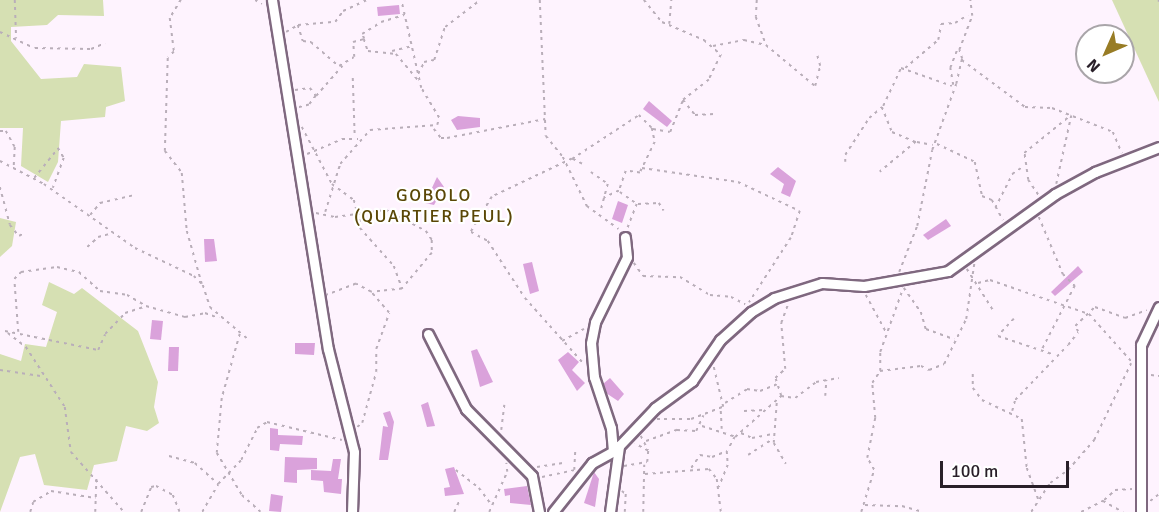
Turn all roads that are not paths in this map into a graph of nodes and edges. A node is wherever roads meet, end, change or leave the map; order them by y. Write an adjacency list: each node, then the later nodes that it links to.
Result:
1 (272, 0): 7 (street)
2 (1159, 147): 6 (street)
3 (624, 237): 6 (street)
4 (1159, 307): 11 (street)
5 (428, 334): 8 (street)
6 (615, 450): 9 (street); 10 (street)
7 (352, 512)
8 (539, 512)
9 (553, 512)
10 (610, 512)
11 (1141, 512)

